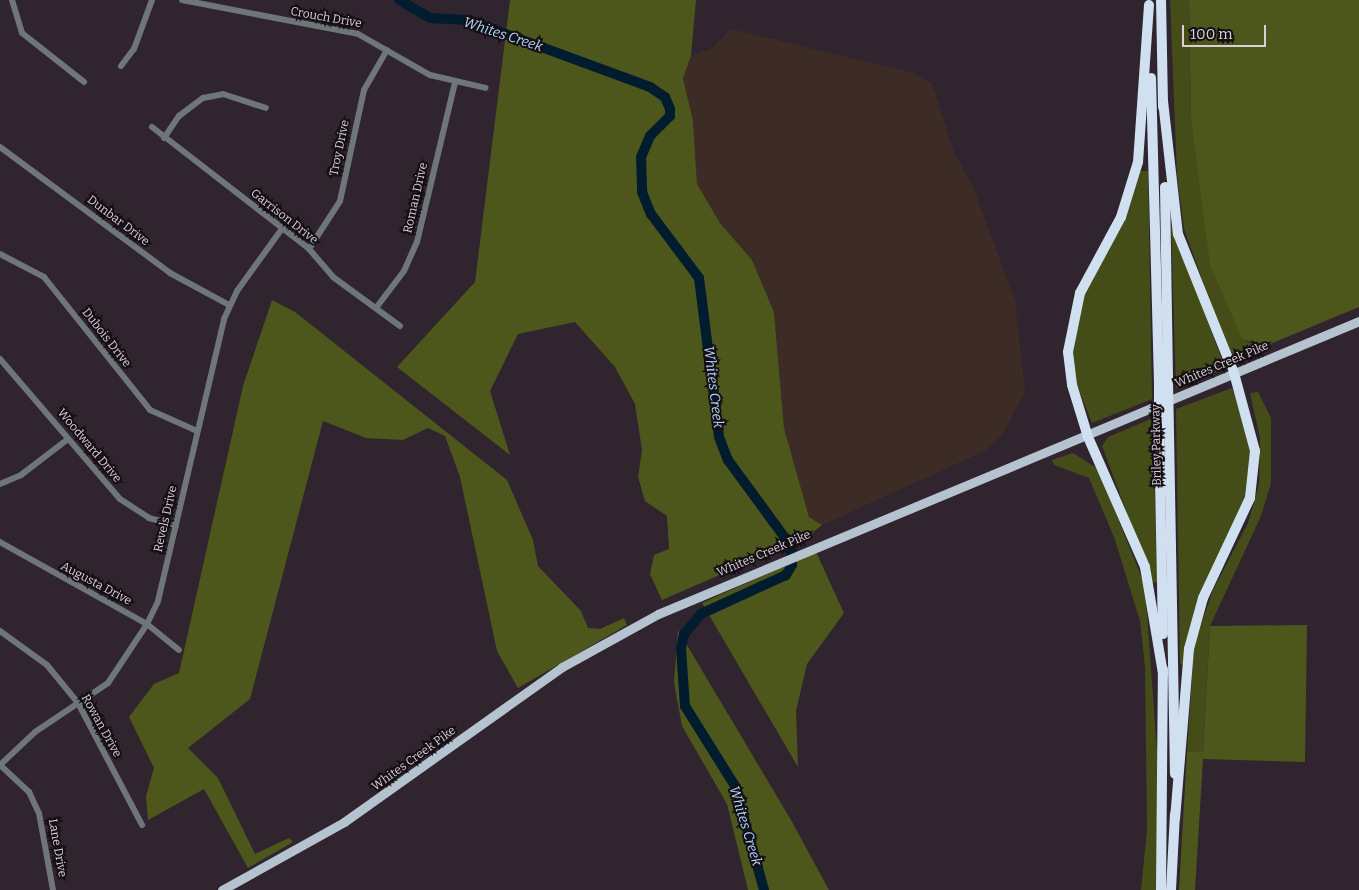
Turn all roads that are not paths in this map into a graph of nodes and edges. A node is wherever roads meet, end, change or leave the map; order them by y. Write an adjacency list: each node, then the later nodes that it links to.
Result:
1 (12, 0): 8 (street)
2 (152, 0): 7 (street)
3 (182, 0): 6 (street, Crouch Drive)
4 (1161, 0): 11 (highway, Briley Parkway)
5 (1149, 2): 25 (highway, Briley Parkway); 28 (highway)
6 (387, 50): 9 (street, Crouch Drive); 17 (street, Troy Drive)
7 (121, 66)
8 (84, 82)
9 (455, 82): 10 (street, Crouch Drive); 20 (street, Roman Drive)
10 (486, 88)
11 (1163, 101): 24 (highway); 25 (highway, Briley Parkway)
12 (266, 108): 14 (street)
13 (152, 127): 14 (street, Garrison Drive)
14 (164, 138): 16 (street, Garrison Drive)
15 (0, 147): 19 (street, Dunbar Drive)
16 (281, 230): 17 (street, Garrison Drive); 19 (street, Revels Drive)
17 (309, 249): 20 (street, Garrison Drive)
18 (0, 254): 27 (street, Dubois Drive)
19 (228, 305): 27 (street, Revels Drive)
20 (376, 308): 22 (street, Garrison Drive)
21 (1359, 321): 24 (main road, Whites Creek Pike)
22 (400, 326)
23 (0, 359): 29 (street, Woodward Drive)
24 (1234, 373): 28 (main road, Whites Creek Pike); 39 (highway)
25 (1164, 383): 26 (highway, Briley Parkway, bridge)
26 (1164, 430): 36 (highway, Briley Parkway); 39 (highway, Briley Parkway)
27 (197, 431): 31 (street, Revels Drive)
28 (1088, 436): 36 (highway); 42 (main road, Whites Creek Pike)
29 (68, 438): 30 (street); 31 (street, Woodward Drive)
30 (0, 484)
31 (176, 525): 33 (street, Revels Drive)
32 (0, 542): 33 (street, Augusta Drive)
33 (147, 624): 35 (street, Augusta Drive); 37 (street, Revels Drive)
34 (1, 634): 37 (street, Rowan Drive)
35 (179, 650)
36 (1163, 673): 43 (highway, Briley Parkway)
37 (78, 704): 38 (street, Revels Drive); 40 (street, Rowan Drive)
38 (0, 765): 41 (street, Lane Drive)
39 (1175, 818): 44 (highway, Briley Parkway)
40 (142, 826)
41 (51, 890)
42 (222, 890)
43 (1161, 890)
44 (1171, 890)

